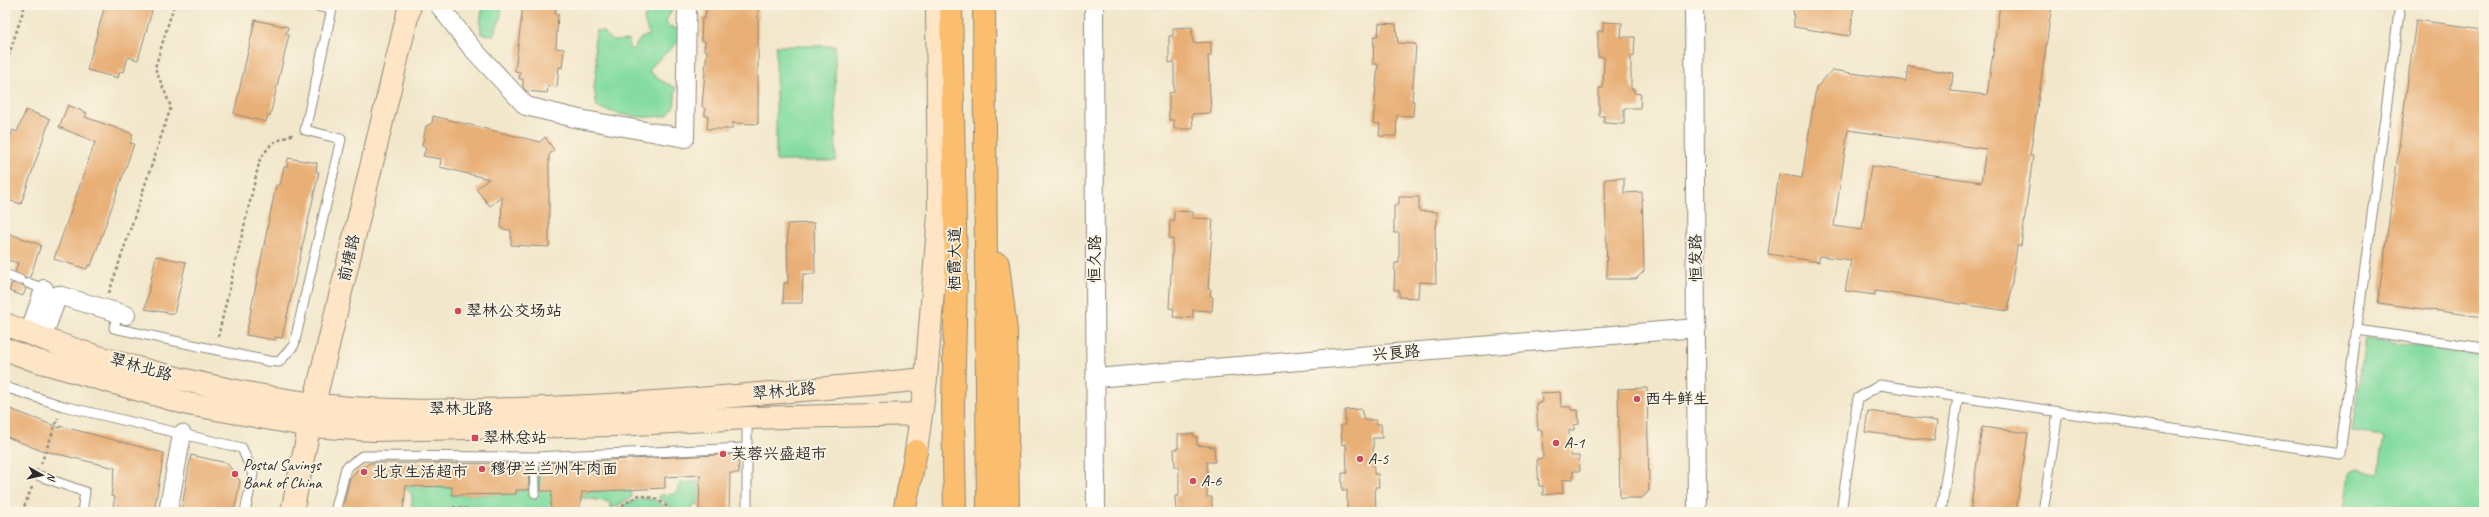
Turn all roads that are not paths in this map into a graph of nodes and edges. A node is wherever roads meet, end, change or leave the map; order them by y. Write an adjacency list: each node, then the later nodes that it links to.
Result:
1 (311, 5): 14 (lane)
2 (410, 5): 25 (main road, 前塘路)
3 (439, 5): 4 (street)
4 (686, 5)
5 (937, 5): 22 (main road)
6 (951, 5): 44 (main road, 栖霞大道)
7 (984, 5): 11 (main road, 栖霞大道)
8 (1094, 5): 21 (street, 恒久路)
9 (1694, 5): 16 (street, 恒发路)
10 (2400, 5): 17 (lane)
11 (985, 144): 45 (main road, 栖霞大道); 46 (main road)
12 (5, 274): 13 (lane)
13 (51, 292): 14 (street); 18 (street)
14 (116, 312)
15 (5, 324): 18 (main road, 翠林北路)
16 (1697, 328): 21 (street, 兴良路); 48 (street, 恒发路)
17 (2357, 330): 19 (lane); 26 (lane)
18 (36, 336): 25 (main road, 翠林北路)
19 (2484, 348)
20 (5, 349): 29 (main road, 翠林北路)
21 (1095, 378): 47 (street, 恒久路)
22 (926, 379): 25 (main road, 翠林北路); 27 (main road)
23 (5, 387): 30 (lane)
24 (1958, 397): 26 (lane); 49 (lane); 50 (lane)
25 (314, 404): 29 (main road, 前塘路)
26 (2058, 412): 51 (lane)
27 (920, 414): 28 (main road, 翠林北路); 32 (main road)
28 (746, 418): 29 (main road, 翠林北路); 31 (lane)
29 (310, 426): 39 (main road, 前塘路)
30 (182, 434): 37 (street); 38 (lane)
31 (747, 448): 33 (lane); 41 (lane)
32 (916, 451): 42 (main road); 43 (main road)
33 (534, 457): 35 (lane); 40 (lane)
34 (37, 475): 36 (lane)
35 (535, 493)
36 (82, 512)
37 (168, 512)
38 (245, 512)
39 (292, 512)
40 (335, 512)
41 (747, 512)
42 (904, 512)
43 (916, 512)
44 (955, 512)
45 (988, 512)
46 (1008, 512)
47 (1096, 512)
48 (1697, 512)
49 (1841, 512)
50 (1941, 512)
51 (2043, 512)

